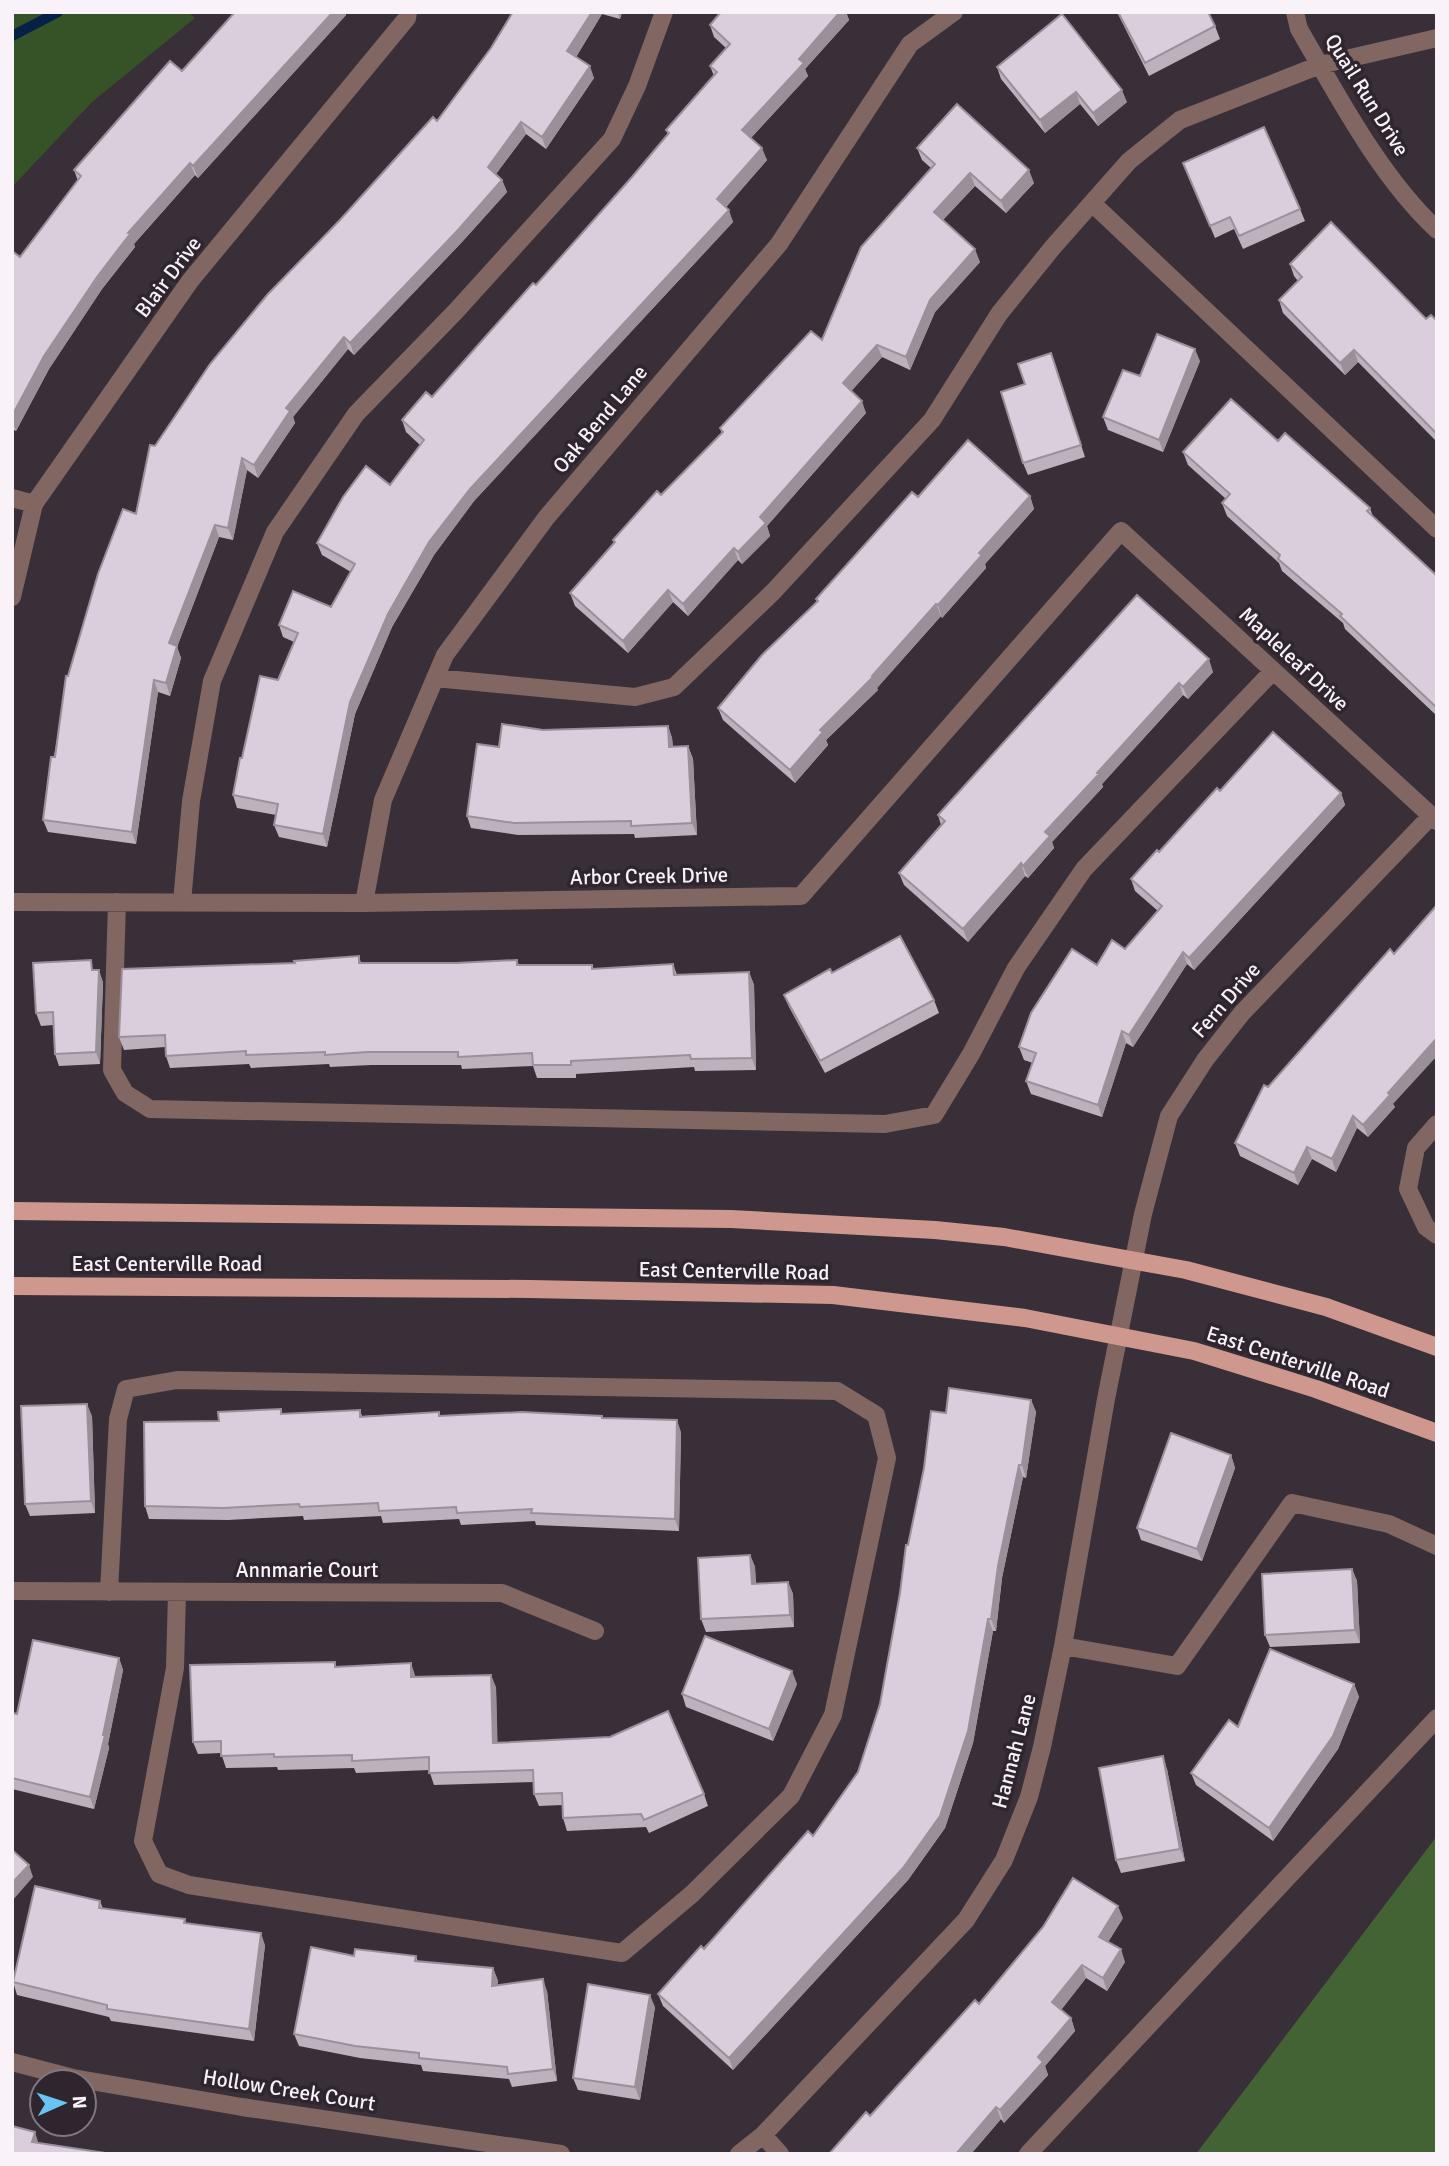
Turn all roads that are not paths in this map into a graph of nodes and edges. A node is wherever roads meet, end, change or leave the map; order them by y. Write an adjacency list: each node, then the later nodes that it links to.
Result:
1 (408, 12): 10 (street, Blair Drive)
2 (664, 12): 19 (street)
3 (954, 12): 15 (street, Oak Bend Lane)
4 (1295, 12): 6 (street, Quail Run Drive)
5 (1437, 38): 6 (street)
6 (1320, 65): 7 (street); 8 (street, Quail Run Drive)
7 (1092, 203): 11 (street); 15 (street)
8 (1437, 230)
9 (12, 498): 10 (street)
10 (34, 504): 13 (street, Blair Drive)
11 (1437, 528)
12 (1121, 531): 14 (street, Mapleleaf Drive); 20 (street, Arbor Creek Drive)
13 (12, 597)
14 (1273, 671): 16 (street, Mapleleaf Drive); 18 (street)
15 (435, 678): 20 (street, Oak Bend Lane)
16 (1434, 818): 24 (street, Fern Drive)
17 (12, 902): 18 (street, Arbor Creek Drive)
18 (117, 902): 19 (street, Arbor Creek Drive)
19 (181, 902): 20 (street, Arbor Creek Drive)
20 (364, 903)
21 (1437, 1124): 23 (street)
22 (12, 1211): 24 (main road)
23 (1437, 1235)
24 (1135, 1260): 26 (street, Hannah Lane); 27 (main road)
25 (12, 1286): 26 (main road, East Centerville Road)
26 (1119, 1335): 28 (main road, East Centerville Road); 34 (street, Hannah Lane)
27 (1437, 1347)
28 (1437, 1433)
29 (1437, 1546): 34 (street)
30 (12, 1591): 31 (street, Annmarie Court)
31 (109, 1592): 32 (street, Annmarie Court); 32 (street)
32 (177, 1592): 33 (street, Annmarie Court)
33 (595, 1631)
34 (1063, 1646): 37 (street, Hannah Lane)
35 (1437, 1718): 41 (street)
36 (12, 2062): 38 (street, Hollow Creek Court)
37 (763, 2135): 39 (street, Hannah Lane); 40 (street)
38 (561, 2154)
39 (739, 2154)
40 (780, 2154)
41 (1028, 2154)

